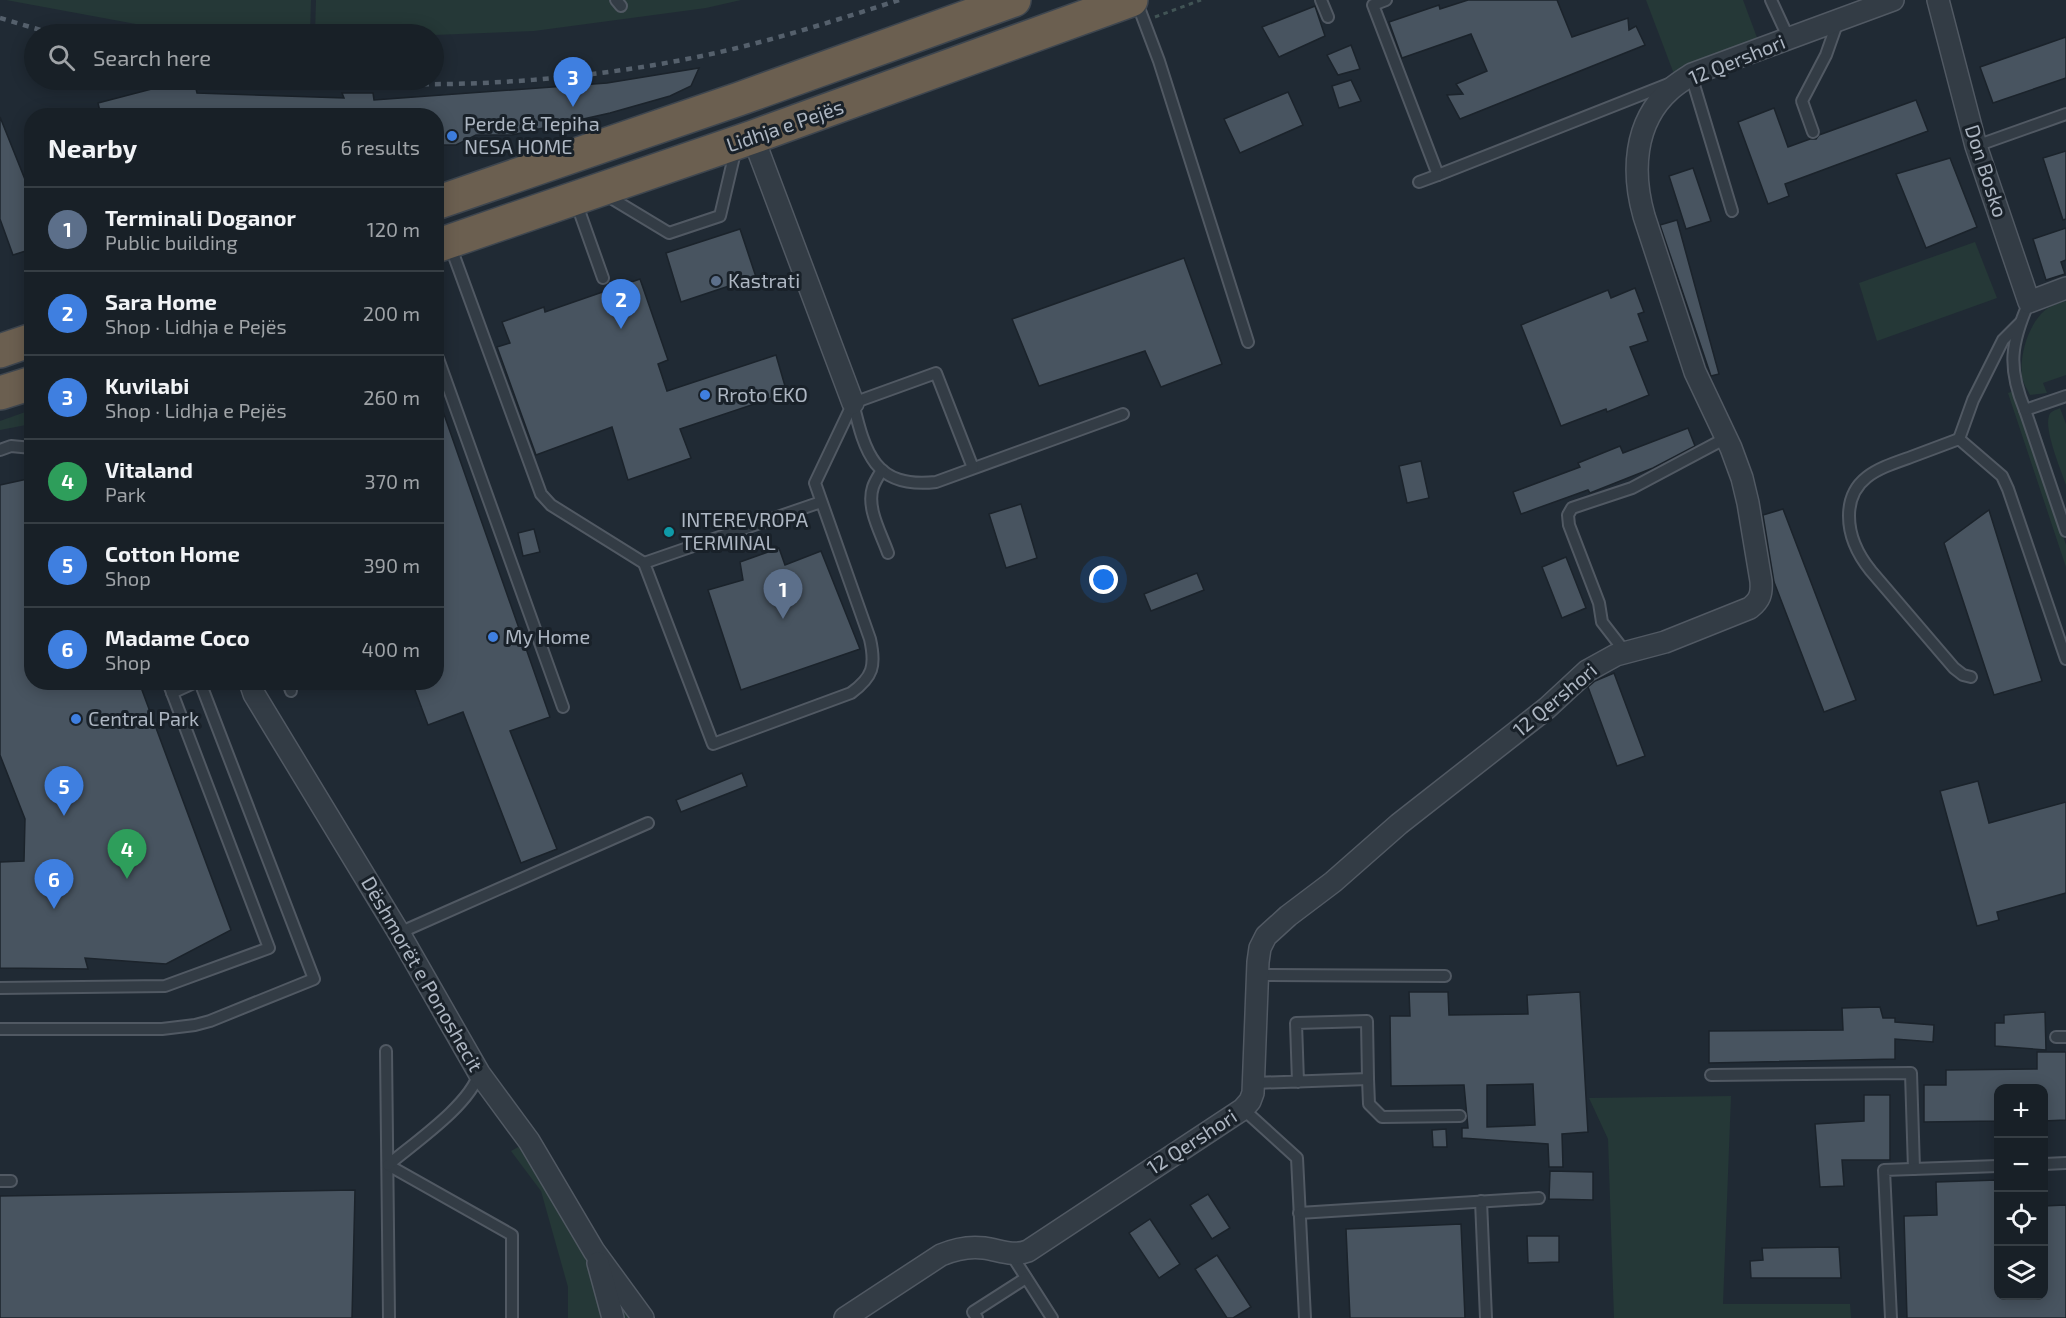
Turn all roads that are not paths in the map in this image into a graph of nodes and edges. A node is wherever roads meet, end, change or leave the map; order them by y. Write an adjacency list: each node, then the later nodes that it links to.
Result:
1 (1014, 0): 20 (highway, Lidhja e Pejës)
2 (1131, 0): 15 (highway, Lidhja e Pejës)
3 (1136, 0): 28 (lane)
4 (1321, 0): 9 (lane)
5 (1386, 0): 17 (lane)
6 (1771, 0): 11 (lane)
7 (1893, 0): 10 (street, 12 Qershori)
8 (1938, 0): 16 (street, Don Bosko)
9 (1328, 17)
10 (1838, 20): 11 (street, 12 Qershori); 14 (lane)
11 (1789, 39): 12 (street, 12 Qershori)
12 (1692, 74): 17 (lane); 21 (lane); 36 (street, 12 Qershori)
13 (2066, 114): 16 (lane)
14 (1813, 132)
15 (745, 140): 19 (highway, Lidhja e Pejës); 19 (lane); 33 (street)
16 (1976, 146): 26 (street, Don Bosko)
17 (1438, 175): 18 (lane)
18 (1419, 182)
19 (586, 194): 22 (highway, Lidhja e Pejës); 24 (lane)
20 (444, 200)
21 (1732, 211)
22 (444, 244)
23 (444, 247): 47 (lane)
24 (603, 278)
25 (2066, 288): 26 (street)
26 (2029, 302): 27 (lane)
27 (2020, 323): 34 (lane); 37 (lane)
28 (1248, 342)
29 (444, 375): 54 (lane)
30 (24, 386): 31 (highway)
31 (0, 393)
32 (2066, 396): 34 (lane)
33 (853, 403): 40 (lane); 41 (lane); 42 (lane)
34 (2025, 410): 45 (lane)
35 (1123, 414): 40 (lane)
36 (1726, 438): 48 (street, 12 Qershori); 48 (lane)
37 (1959, 439): 49 (lane); 50 (lane)
38 (24, 447): 39 (lane)
39 (0, 450)
40 (973, 468): 41 (lane)
41 (882, 470): 46 (lane)
42 (815, 483): 43 (lane); 44 (lane)
43 (821, 502): 44 (lane); 47 (lane)
44 (802, 508): 47 (lane)
45 (2066, 531)
46 (888, 553)
47 (644, 563)
48 (1626, 653): 57 (street, 12 Qershori)
49 (2066, 659)
50 (1971, 677)
51 (171, 690): 59 (lane)
52 (203, 690): 60 (lane)
53 (253, 690): 56 (street, Dëshmorët e Ponoshecit)
54 (563, 707)
55 (648, 824): 56 (lane)
56 (399, 933): 62 (street, Dëshmorët e Ponoshecit)
57 (1258, 975): 58 (lane); 66 (street, 12 Qershori)
58 (1445, 976)
59 (0, 988)
60 (0, 1029)
61 (386, 1051): 71 (lane)
62 (479, 1073): 71 (lane); 77 (street, Dëshmorët e Ponoshecit)
63 (1711, 1075): 73 (lane)
64 (1368, 1079): 65 (lane); 65 (lane); 68 (lane)
65 (1298, 1082): 66 (lane)
66 (1254, 1083): 67 (street, 12 Qershori)
67 (1244, 1109): 76 (lane); 78 (street, 12 Qershori)
68 (1460, 1116)
69 (2066, 1163): 70 (lane)
70 (2048, 1164)
71 (388, 1165): 81 (lane); 82 (lane)
72 (1994, 1166): 73 (lane)
73 (1914, 1169): 89 (lane)
74 (1539, 1198): 75 (lane)
75 (1481, 1201): 76 (lane); 88 (lane)
76 (1299, 1213): 87 (lane)
77 (594, 1251): 80 (street, Dëshmorët e Ponoshecit); 83 (street, Dëshmorët e Ponoshecit)
78 (1011, 1254): 79 (lane); 84 (street)
79 (1026, 1278): 85 (lane); 86 (lane)
80 (639, 1314)
81 (389, 1318)
82 (512, 1318)
83 (613, 1318)
84 (845, 1318)
85 (977, 1318)
86 (1052, 1318)
87 (1305, 1318)
88 (1486, 1318)
89 (1891, 1318)

